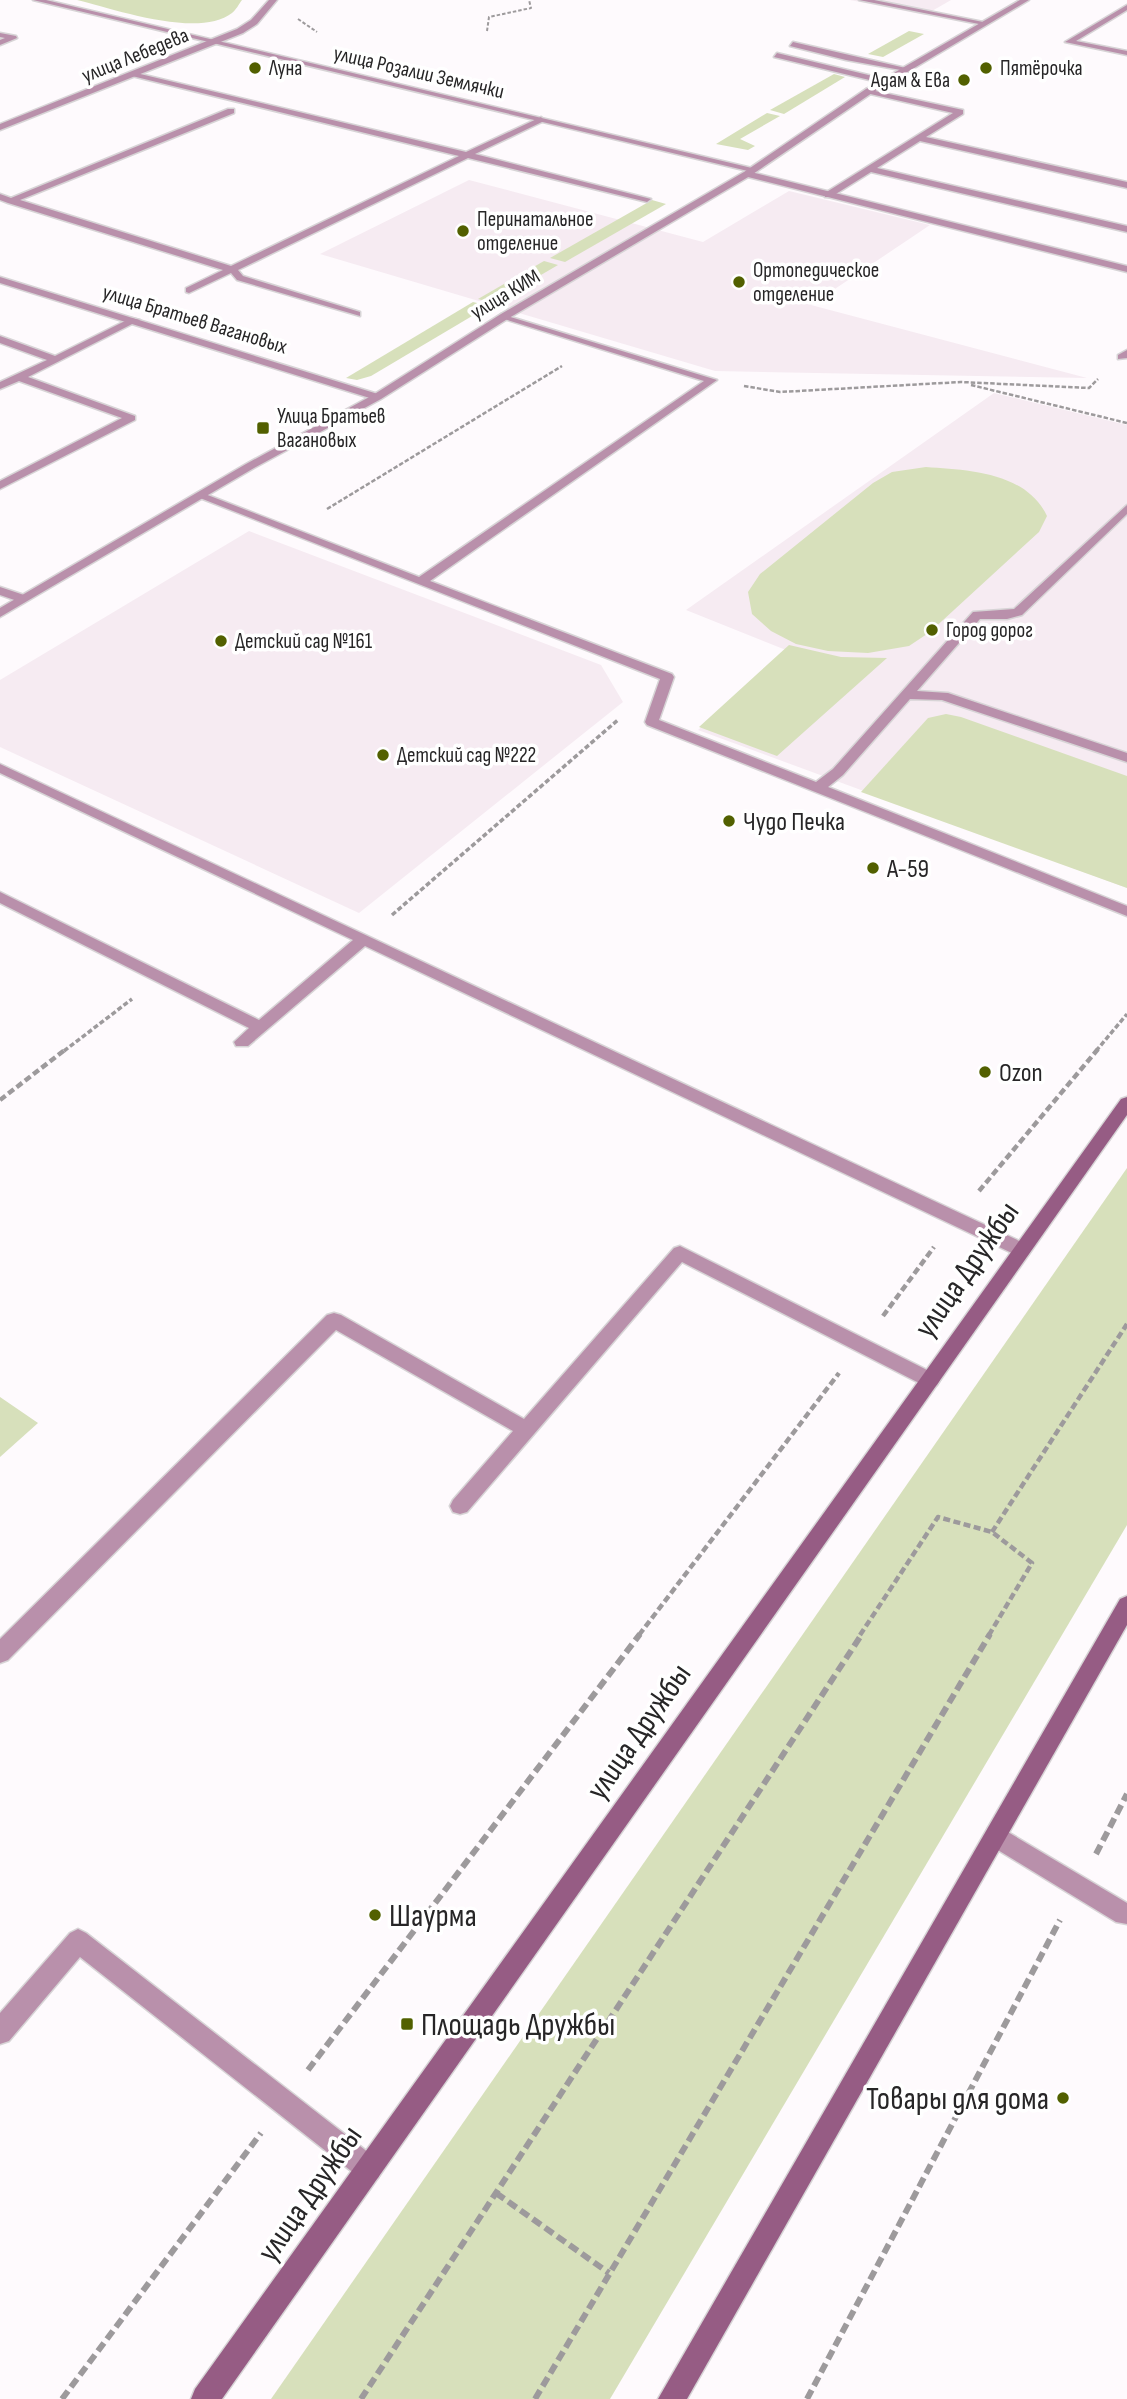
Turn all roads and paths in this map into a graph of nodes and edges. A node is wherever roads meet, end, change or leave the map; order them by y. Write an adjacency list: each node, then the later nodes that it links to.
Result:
1 (37, 0): 14 (street, улица Розалии Землячки)
2 (273, 0): 14 (street, улица Лебедева)
3 (529, 0): 12 (path)
4 (863, 0): 10 (street)
5 (1025, 0): 10 (street, улица КИМ)
6 (1127, 7): 7 (street)
7 (1114, 15): 8 (street); 17 (street)
8 (1127, 17)
9 (914, 19): 11 (street)
10 (984, 23): 11 (street, улица КИМ)
11 (971, 30): 19 (street, улица КИМ)
12 (487, 31)
13 (0, 35): 15 (street)
14 (216, 41): 20 (street, улица Лебедева); 24 (street, улица Розалии Землячки)
15 (0, 43)
16 (793, 44): 19 (street)
17 (1127, 53)
18 (777, 55): 21 (street)
19 (906, 69): 21 (street, улица КИМ)
20 (135, 74): 25 (street, улица Лебедева); 27 (street)
21 (886, 82): 22 (street, улица КИМ)
22 (869, 92): 26 (street); 29 (street, улица КИМ)
23 (231, 111): 34 (street)
24 (541, 119): 27 (street); 29 (street, улица Розалии Землячки)
25 (0, 127)
26 (919, 138): 28 (street); 30 (street)
27 (468, 156): 33 (street); 37 (street)
28 (869, 169): 31 (street); 35 (street)
29 (749, 171): 31 (street, улица Розалии Землячки); 41 (street, улица КИМ)
30 (1127, 185)
31 (828, 195): 36 (street, улица Розалии Землячки)
32 (0, 197): 34 (street)
33 (647, 199)
34 (11, 201): 37 (street)
35 (1127, 229)
36 (1127, 269)
37 (233, 270): 39 (street); 40 (street)
38 (0, 280): 42 (street, улица Братьев Вагановых)
39 (189, 290)
40 (356, 314)
41 (505, 316): 44 (street); 51 (street, улица КИМ)
42 (135, 320): 46 (street); 51 (street, улица Братьев Вагановых)
43 (0, 340): 46 (street)
44 (598, 344): 48 (street); 56 (path)
45 (1125, 356): 49 (path)
46 (56, 360): 47 (street)
47 (19, 377): 50 (street); 53 (street)
48 (712, 380): 49 (path); 57 (street)
49 (961, 382): 52 (path)
50 (0, 386)
51 (377, 397): 54 (street, улица КИМ)
52 (1127, 423)
53 (0, 486)
54 (201, 496): 56 (street); 59 (street, улица КИМ)
55 (1127, 508): 62 (street)
56 (292, 531): 57 (street)
57 (421, 581): 61 (street)
58 (0, 591): 59 (street)
59 (23, 599): 60 (street, улица КИМ)
60 (0, 613)
61 (667, 677): 65 (street); 68 (path)
62 (906, 695): 63 (street); 65 (street)
63 (1127, 758)
64 (0, 768): 68 (street)
65 (818, 788): 67 (street)
66 (0, 897): 69 (street)
67 (1127, 911)
68 (364, 939): 71 (street); 75 (street)
69 (160, 978): 71 (street); 73 (path)
70 (1127, 1014): 75 (path)
71 (260, 1027): 72 (street)
72 (242, 1042)
73 (0, 1100)
74 (1127, 1103): 76 (main road, улица Дружбы)
75 (956, 1219): 76 (street); 78 (path)
76 (1022, 1250): 79 (main road, улица Дружбы)
77 (1127, 1324): 82 (path)
78 (861, 1344): 79 (street); 80 (street); 90 (path)
79 (930, 1380): 91 (main road, улица Дружбы)
80 (527, 1430): 81 (street); 84 (street)
81 (460, 1507)
82 (992, 1532): 92 (path); 93 (path)
83 (1127, 1605): 86 (main road)
84 (0, 1653)
85 (1127, 1794): 87 (path)
86 (996, 1836): 87 (street); 98 (main road)
87 (1078, 1886): 88 (street); 99 (path)
88 (1124, 1914)
89 (0, 2032): 90 (street)
90 (284, 2102): 91 (street); 94 (path)
91 (369, 2169): 95 (main road, улица Дружбы)
92 (496, 2193): 93 (path); 96 (path)
93 (609, 2273): 97 (path)
94 (62, 2399)
95 (205, 2399)
96 (361, 2399)
97 (535, 2399)
98 (672, 2399)
99 (807, 2399)

